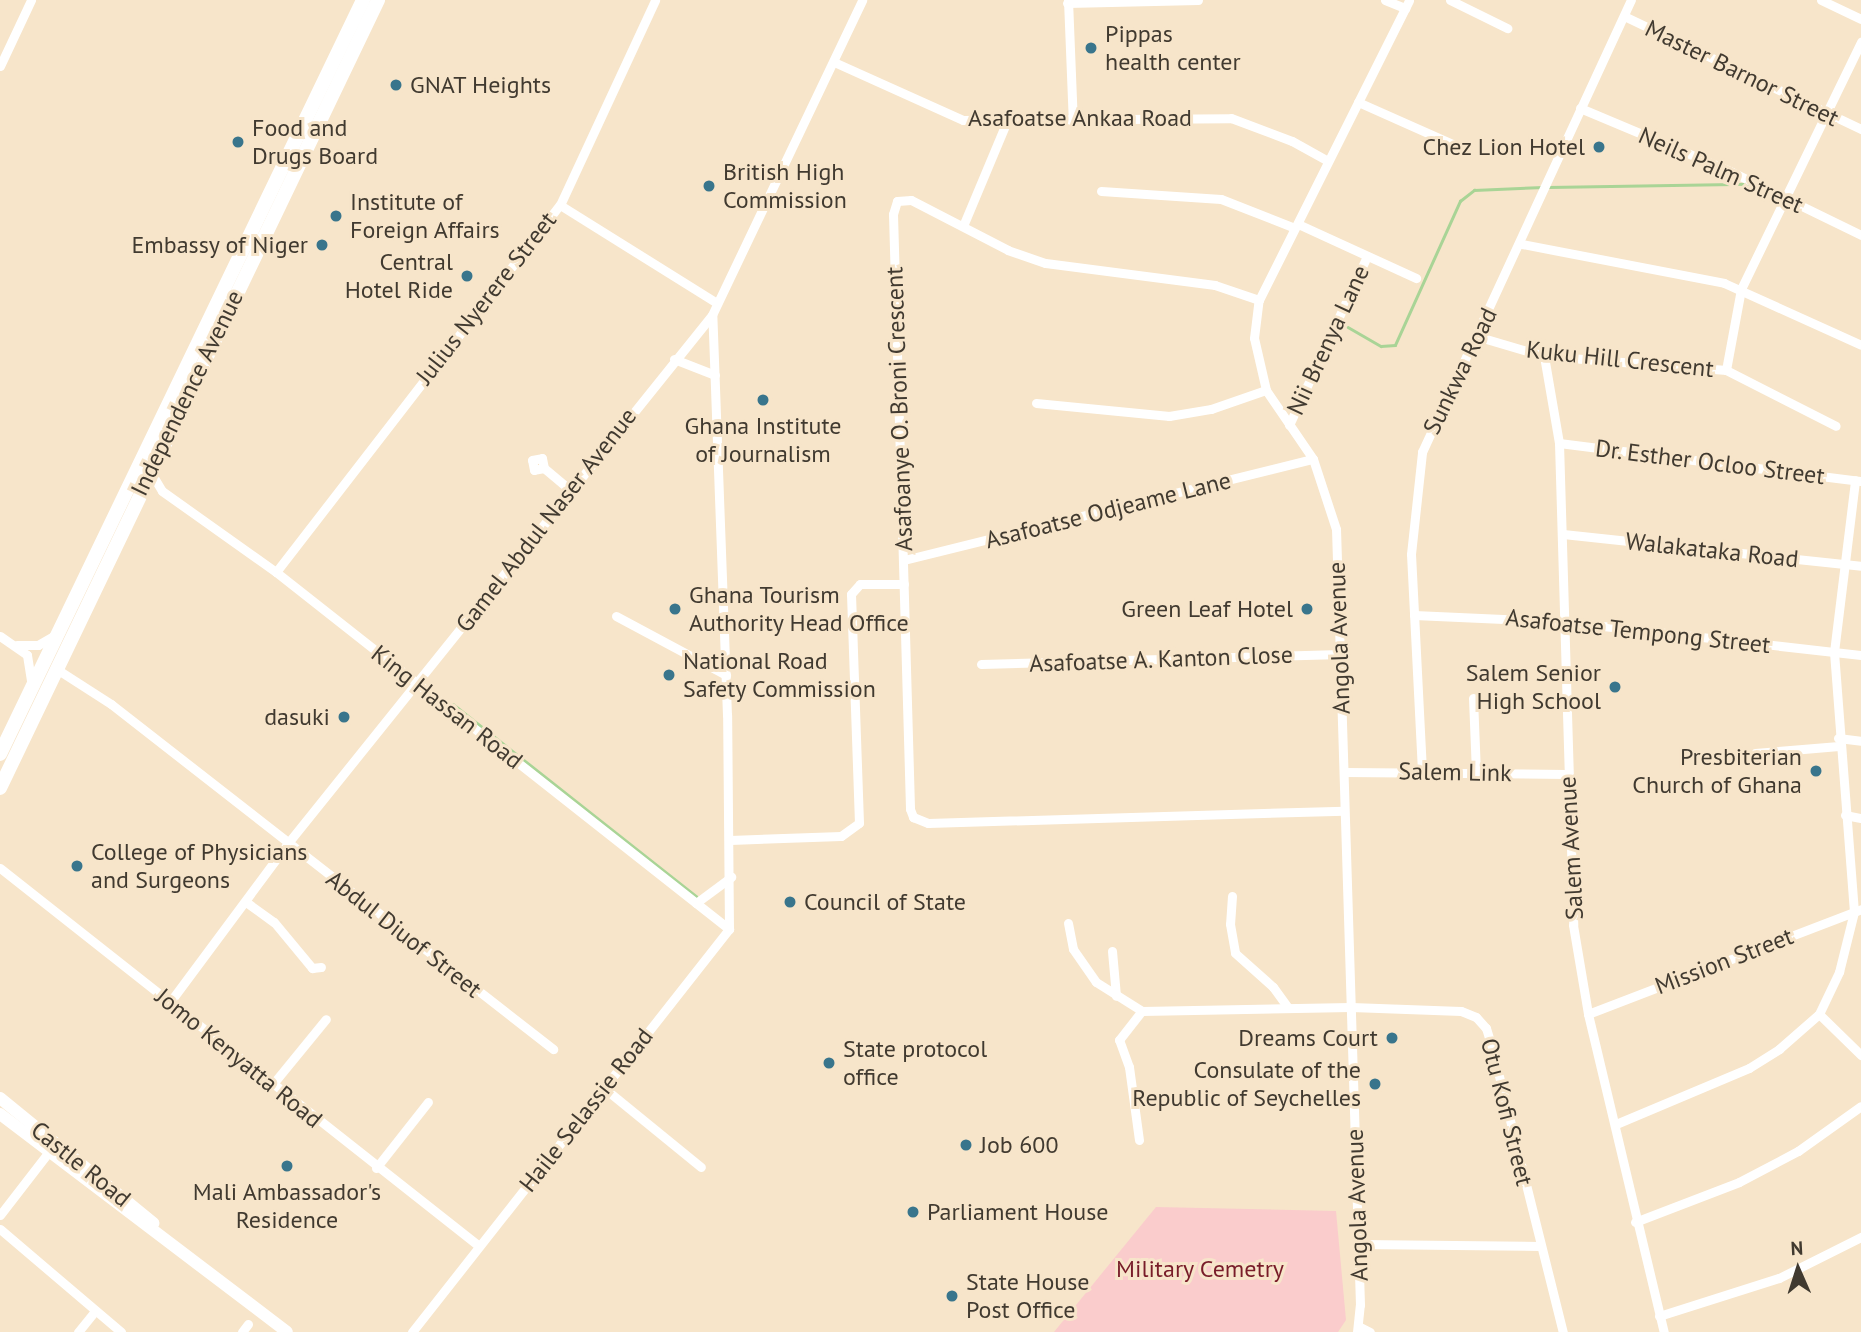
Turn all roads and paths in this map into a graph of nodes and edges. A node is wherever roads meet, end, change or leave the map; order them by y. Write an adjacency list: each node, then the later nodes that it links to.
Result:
1 (32, 0): 17 (street)
2 (363, 0): 68 (main road, Independence Avenue)
3 (378, 0): 54 (main road, Independence Avenue)
4 (655, 0): 30 (street, Julius Nyerere Street)
5 (862, 0): 18 (street, Gamel Abdul Naser Avenue)
6 (1198, 0): 11 (street)
7 (1385, 0): 12 (street)
8 (1450, 0): 15 (street)
9 (1631, 0): 13 (street, Sunkwa Road)
10 (1821, 0): 14 (street)
11 (1068, 2): 23 (street)
12 (1407, 4): 20 (street, Angola Avenue)
13 (1624, 16): 21 (street, Sunkwa Road); 22 (street, Master Barnor Street)
14 (1861, 19)
15 (1507, 28)
16 (1861, 42): 22 (street)
17 (4, 45): 19 (street)
18 (834, 62): 24 (street, Asafoatse Ankaa Road); 39 (street, Gamel Abdul Naser Avenue)
19 (0, 66)
20 (1358, 102): 26 (street); 27 (street, Angola Avenue)
21 (1580, 108): 29 (street, Neils Palm Street); 34 (street, Sunkwa Road)
22 (1826, 114): 25 (street, Master Barnor Street); 29 (street)
23 (1073, 122): 24 (street, Asafoatse Ankaa Road); 27 (street, Asafoatse Ankaa Road)
24 (1006, 123): 31 (street)
25 (1861, 129)
26 (1457, 146)
27 (1328, 161): 32 (street, Angola Avenue)
28 (1101, 191): 32 (street)
29 (1787, 198): 33 (street, Neils Palm Street); 37 (street)
30 (560, 205): 39 (street); 63 (street, Julius Nyerere Street)
31 (963, 226): 38 (street, Asafoanye O. Broni Crescent); 60 (street, Asafoanye O. Broni Crescent)
32 (1296, 226): 35 (street); 38 (street, Angola Avenue)
33 (1861, 235)
34 (1522, 244): 37 (street); 41 (street, Sunkwa Road)
35 (1367, 256): 36 (street); 49 (street, Nii Brenya Lane)
36 (1416, 278)
37 (1741, 289): 42 (street); 45 (street)
38 (1259, 300): 47 (street, Angola Avenue)
39 (717, 303): 40 (street, Gamel Abdul Naser Avenue)
40 (712, 315): 44 (street, Gamel Abdul Naser Avenue); 46 (street)
41 (1476, 336): 43 (street, Kuku Hill Crescent); 65 (street, Sunkwa Road)
42 (1861, 345)
43 (1544, 356): 45 (street, Kuku Hill Crescent); 51 (street, Salem Avenue)
44 (674, 359): 46 (street); 56 (street, Gamel Abdul Naser Avenue)
45 (1726, 370): 50 (street, Kuku Hill Crescent)
46 (715, 375): 76 (street)
47 (1266, 390): 48 (street); 49 (street, Angola Avenue)
48 (1036, 402)
49 (1289, 425): 52 (street, Angola Avenue)
50 (1836, 426)
51 (1559, 443): 55 (street, Dr. Esther Ocloo Street); 59 (street, Salem Avenue)
52 (1313, 459): 60 (street, Asafoatse Odjeame Lane); 72 (street, Angola Avenue)
53 (544, 468): 56 (street)
54 (150, 471): 57 (street, King Hassan Road); 58 (main road, Independence Avenue)
55 (1858, 480): 61 (street)
56 (569, 489): 77 (street, Gamel Abdul Naser Avenue)
57 (162, 491): 58 (street); 63 (street, King Hassan Road)
58 (139, 493): 75 (main road, Independence Avenue)
59 (1563, 534): 61 (street, Walakataka Road); 67 (street, Salem Avenue)
60 (904, 560): 64 (street, Asafoanye O. Broni Crescent)
61 (1843, 563): 62 (street, Walakataka Road); 71 (street)
62 (1861, 566)
63 (276, 572): 77 (street, King Hassan Road)
64 (904, 584): 89 (street, Asafoanye O. Broni Crescent); 92 (street)
65 (1414, 615): 67 (street, Asafoatse Tempong Street); 84 (street, Sunkwa Road)
66 (616, 616): 76 (street)
67 (1567, 622): 71 (street, Asafoatse Tempong Street); 87 (street, Salem Avenue)
68 (55, 635): 70 (street); 78 (main road, Independence Avenue)
69 (0, 636): 70 (street)
70 (17, 645): 78 (street)
71 (1834, 652): 73 (street, Asafoatse Tempong Street); 81 (street)
72 (1340, 654): 74 (street, Asafoatse A. Kanton Close); 85 (street, Angola Avenue)
73 (1861, 655)
74 (981, 664)
75 (55, 668): 88 (main road, Independence Avenue); 93 (street, Abdul Diuof Street)
76 (726, 675): 92 (street)
77 (419, 683): 93 (street, Gamel Abdul Naser Avenue); 98 (street, King Hassan Road)
78 (31, 686): 83 (main road, Independence Avenue)
79 (1473, 698): 86 (street)
80 (1861, 741): 81 (street)
81 (1838, 742): 82 (street); 90 (street)
82 (1755, 753)
83 (0, 754)
84 (1422, 771): 85 (street, Salem Link); 86 (street, Salem Link)
85 (1344, 772): 89 (street, Angola Avenue)
86 (1476, 772): 87 (street, Salem Link)
87 (1567, 774): 109 (street, Salem Avenue)
88 (0, 788)
89 (1344, 811): 107 (street, Angola Avenue)
90 (1845, 815): 91 (street); 99 (street)
91 (1861, 818)
92 (730, 840): 95 (street)
93 (288, 844): 97 (street, Gamel Abdul Naser Avenue); 112 (street, Abdul Diuof Street)
94 (0, 867): 105 (street, Jomo Kenyatta Road)
95 (731, 877): 98 (street); 101 (street)
96 (1232, 896): 106 (street)
97 (246, 902): 103 (street); 105 (street, Gamel Abdul Naser Avenue)
98 (696, 903): 101 (street, King Hassan Road)
99 (1857, 911): 109 (street, Mission Street); 110 (street)
100 (1068, 923): 104 (street)
101 (729, 929): 115 (street, Haile Selassie Road)
102 (1112, 951): 104 (street)
103 (321, 967)
104 (1116, 996): 108 (street)
105 (170, 1002): 114 (street, Jomo Kenyatta Road)
106 (1287, 1006): 107 (street, Otu Kofi Street); 108 (street, Otu Kofi Street)
107 (1350, 1007): 130 (street, Angola Avenue); 132 (street, Otu Kofi Street)
108 (1142, 1011): 121 (street)
109 (1588, 1014): 120 (street, Salem Avenue)
110 (1819, 1014): 113 (street); 120 (street)
111 (326, 1018): 114 (street)
112 (553, 1049)
113 (1861, 1055)
114 (272, 1085): 124 (street, Jomo Kenyatta Road)
115 (604, 1088): 123 (street); 131 (street, Haile Selassie Road)
116 (0, 1098): 128 (main road, Castle Road)
117 (428, 1102): 124 (street)
118 (1861, 1106): 126 (street)
119 (0, 1114): 122 (main road, Castle Road)
120 (1616, 1124): 126 (street, Salem Avenue)
121 (1139, 1140)
122 (48, 1153): 125 (street); 128 (main road, Castle Road)
123 (701, 1167)
124 (376, 1168): 131 (street, Jomo Kenyatta Road)
125 (0, 1215)
126 (1635, 1222): 134 (street, Salem Avenue)
127 (0, 1229): 133 (street)
128 (159, 1232): 138 (main road, Castle Road)
129 (1861, 1237): 134 (street)
130 (1359, 1244): 132 (street); 135 (street, Angola Avenue)
131 (480, 1246): 139 (street, Haile Selassie Road)
132 (1540, 1246): 141 (street, Otu Kofi Street)
133 (95, 1311): 136 (street); 137 (street)
134 (1659, 1316): 142 (street, Salem Avenue)
135 (1359, 1329): 140 (street)
136 (78, 1332)
137 (121, 1332)
138 (287, 1332)
139 (412, 1332)
140 (1370, 1332)
141 (1563, 1332)
142 (1664, 1332)

